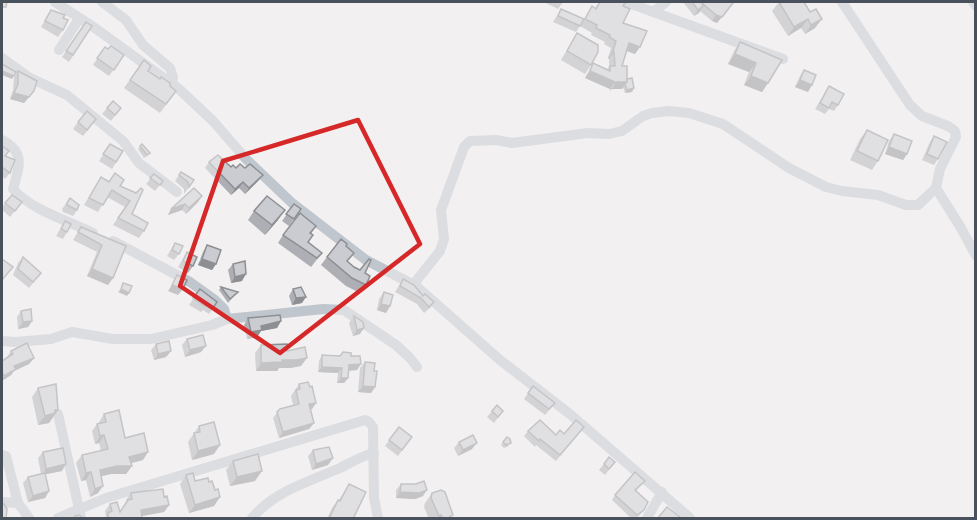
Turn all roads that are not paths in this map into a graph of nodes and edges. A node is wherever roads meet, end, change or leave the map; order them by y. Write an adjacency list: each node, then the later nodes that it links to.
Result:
1 (55, 2): 9 (street)
2 (102, 2): 13 (street)
3 (626, 2): 8 (street)
4 (666, 2): 8 (street)
5 (843, 2): 15 (street)
6 (973, 2): 7 (street)
7 (975, 6)
8 (653, 12): 12 (street)
9 (79, 19): 10 (street); 13 (street)
10 (59, 50)
11 (2, 58): 16 (street)
12 (783, 59)
13 (171, 84): 18 (street)
14 (2, 140): 19 (street)
15 (936, 188): 17 (street); 18 (street)
16 (177, 192)
17 (975, 256)
18 (413, 285): 25 (street)
19 (227, 319): 20 (street); 21 (street)
20 (2, 341)
21 (417, 367)
22 (58, 414): 28 (street)
23 (374, 453): 28 (street); 31 (street); 32 (street)
24 (2, 454): 27 (street)
25 (662, 492): 33 (street); 34 (street)
26 (2, 502): 27 (street)
27 (18, 503): 29 (street)
28 (80, 513): 30 (street)
29 (29, 519)
30 (58, 519)
31 (252, 519)
32 (378, 519)
33 (647, 519)
34 (690, 519)

